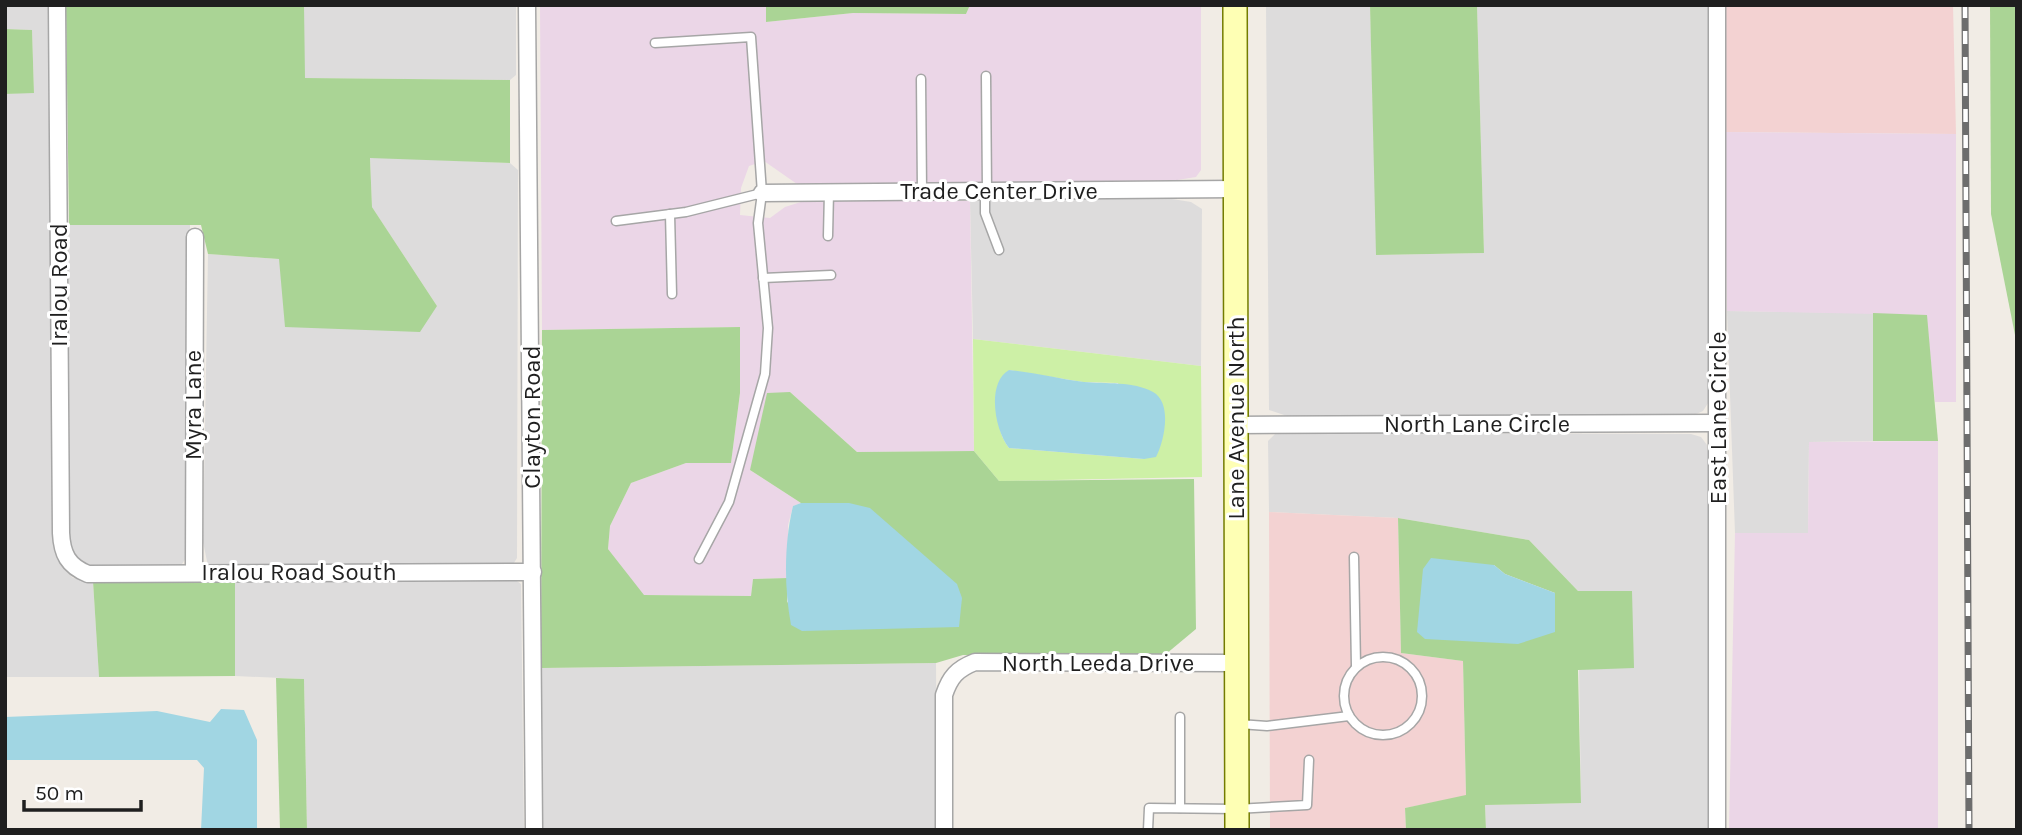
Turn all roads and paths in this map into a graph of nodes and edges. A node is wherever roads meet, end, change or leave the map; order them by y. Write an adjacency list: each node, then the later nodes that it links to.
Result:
1 (57, 5): 25 (street, Iralou Road)
2 (527, 5): 27 (street, Clayton Road)
3 (1235, 5): 8 (main road, Lane Avenue North)
4 (1717, 5): 21 (street, East Lane Circle)
5 (655, 43): 12 (lane)
6 (986, 76): 10 (lane)
7 (921, 79): 9 (lane)
8 (1235, 189): 10 (street, Trade Center Drive); 22 (main road, Lane Avenue North)
9 (922, 191): 10 (street, Trade Center Drive); 11 (street, Trade Center Drive)
10 (986, 191): 17 (lane)
11 (829, 192): 12 (street, Trade Center Drive); 15 (lane)
12 (762, 193): 13 (lane); 19 (lane)
13 (670, 214): 14 (lane); 20 (lane)
14 (616, 221)
15 (828, 236)
16 (195, 237): 26 (street, Myra Lane)
17 (999, 250)
18 (831, 275): 19 (lane)
19 (763, 278): 24 (lane)
20 (672, 293)
21 (1718, 423): 22 (street, North Lane Circle); 39 (street, East Lane Circle)
22 (1236, 425): 28 (main road, Lane Avenue North)
23 (1354, 557): 29 (lane)
24 (699, 559)
25 (69, 562): 26 (street, Iralou Road South)
26 (194, 572): 27 (street, Iralou Road South)
27 (533, 572): 36 (street, Clayton Road)
28 (1236, 663): 32 (main road, Lane Avenue North); 37 (street, North Leeda Drive)
29 (1356, 666): 30 (lane); 30 (lane)
30 (1349, 716): 32 (lane)
31 (1180, 717): 34 (lane)
32 (1236, 723): 35 (main road, Lane Avenue North)
33 (1308, 760): 35 (lane)
34 (1180, 808): 35 (lane); 38 (lane)
35 (1236, 819)
36 (534, 830)
37 (944, 830)
38 (1148, 830)
39 (1717, 830)

